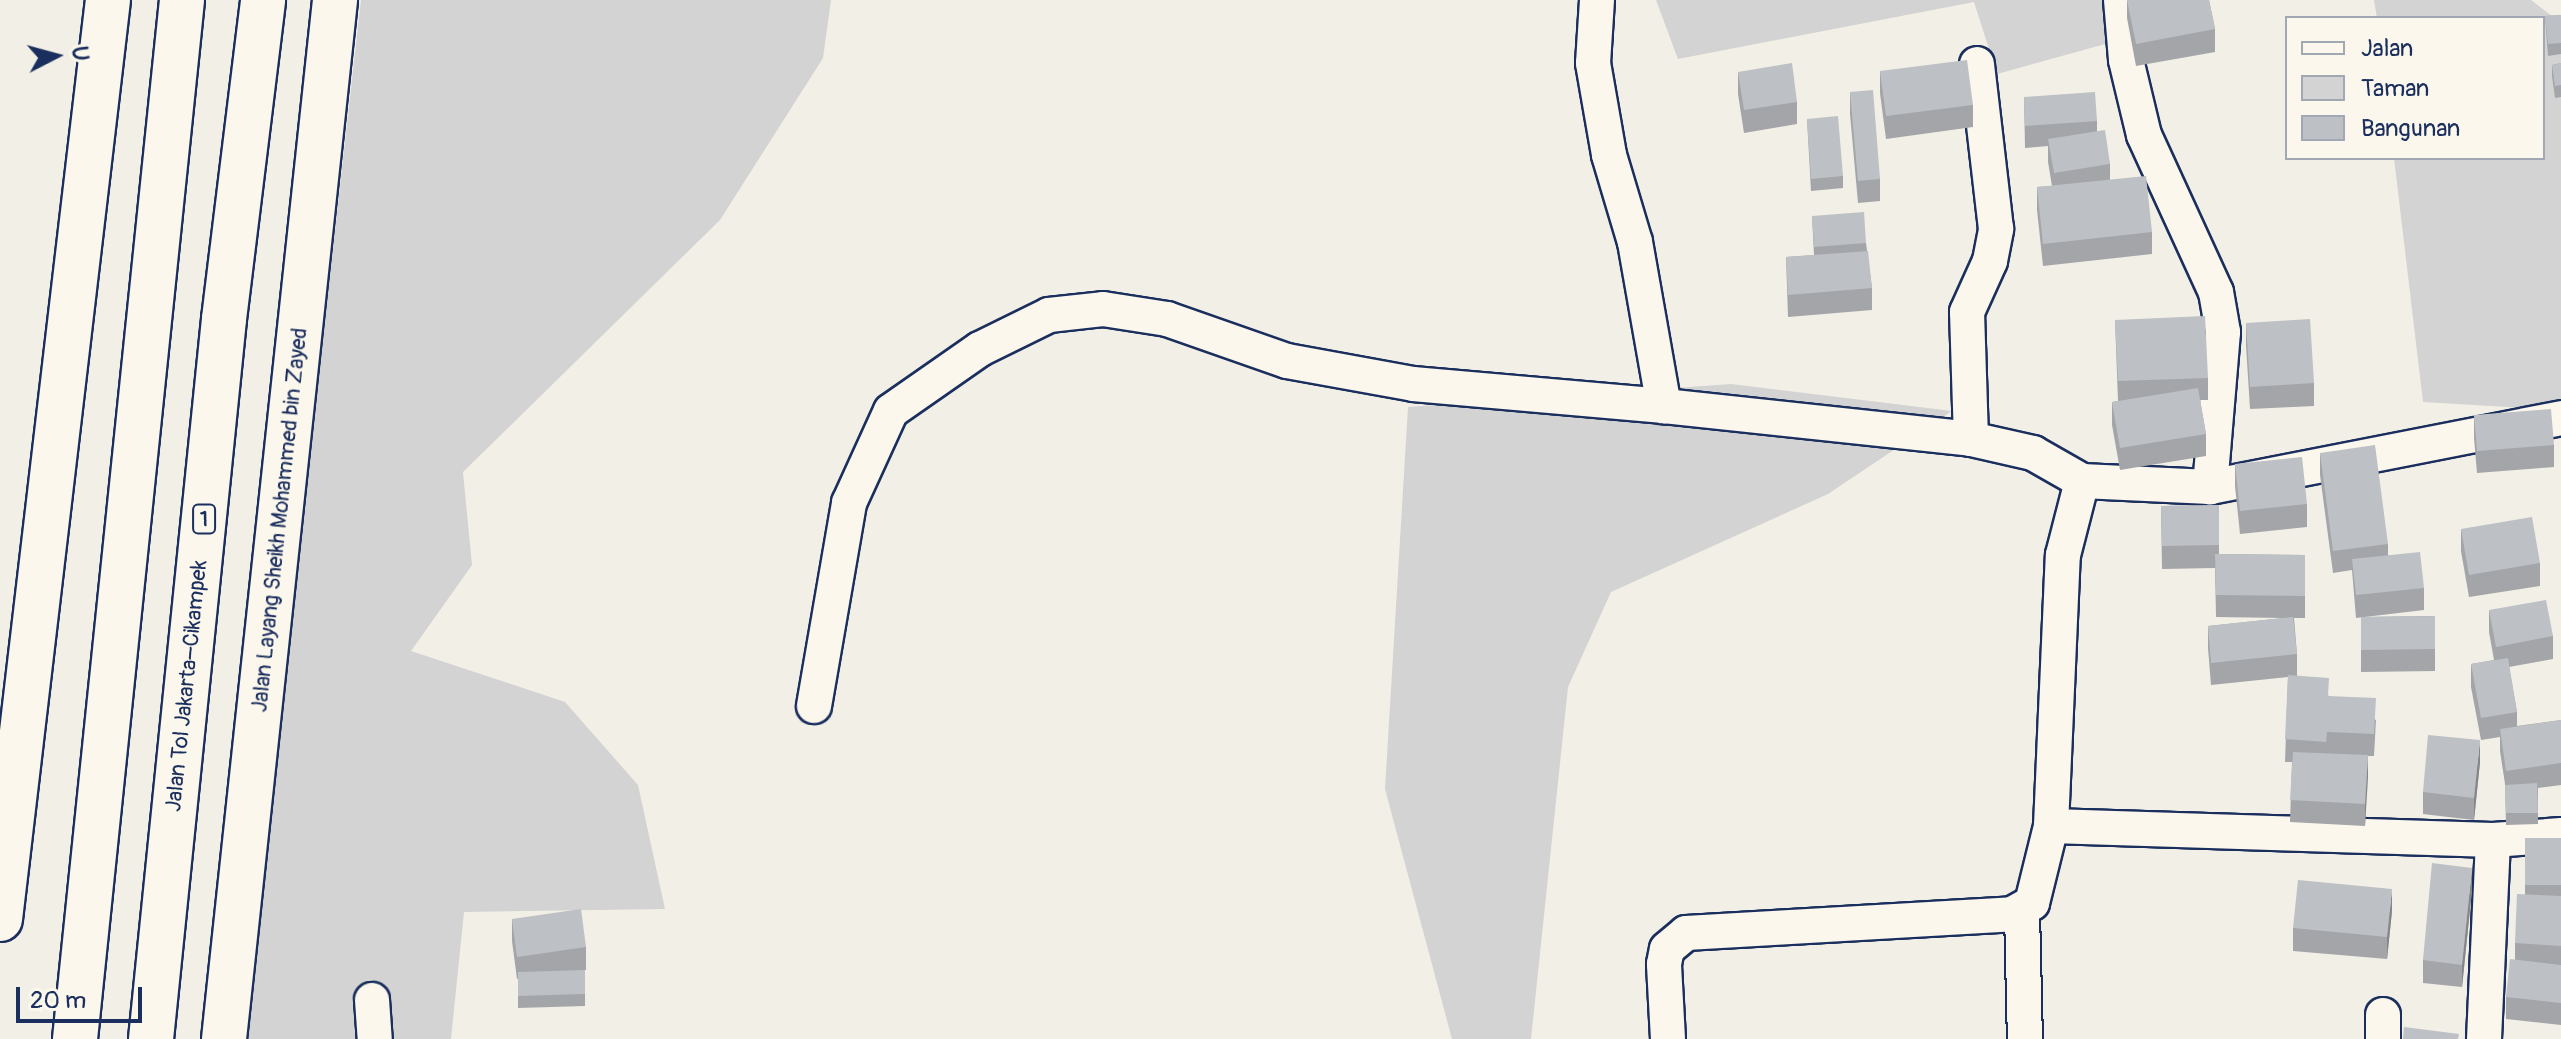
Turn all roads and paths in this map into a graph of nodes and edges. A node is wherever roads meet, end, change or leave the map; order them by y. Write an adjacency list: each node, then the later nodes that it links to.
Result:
1 (108, 0): 18 (highway)
2 (182, 0): 20 (highway)
3 (263, 0): 21 (highway, Jalan Tol Jakarta–Cikampek / 1)
4 (335, 0): 22 (highway, Jalan Layang Sheikh Mohammed bin Zayed)
5 (1597, 0): 8 (street)
6 (2121, 0): 12 (street)
7 (1977, 64): 10 (street)
8 (1664, 406): 10 (street); 13 (street)
9 (2561, 418): 12 (street)
10 (1971, 439): 11 (street)
11 (2082, 481): 12 (street); 14 (street)
12 (2210, 487)
13 (814, 706)
14 (2051, 826): 16 (street); 17 (street)
15 (2561, 835): 16 (street)
16 (2493, 840): 26 (street)
17 (2022, 911): 24 (street); 25 (street)
18 (0, 919)
19 (372, 1000): 23 (street)
20 (75, 1039)
21 (151, 1039)
22 (224, 1039)
23 (375, 1039)
24 (1668, 1039)
25 (2025, 1039)
26 (2484, 1039)

